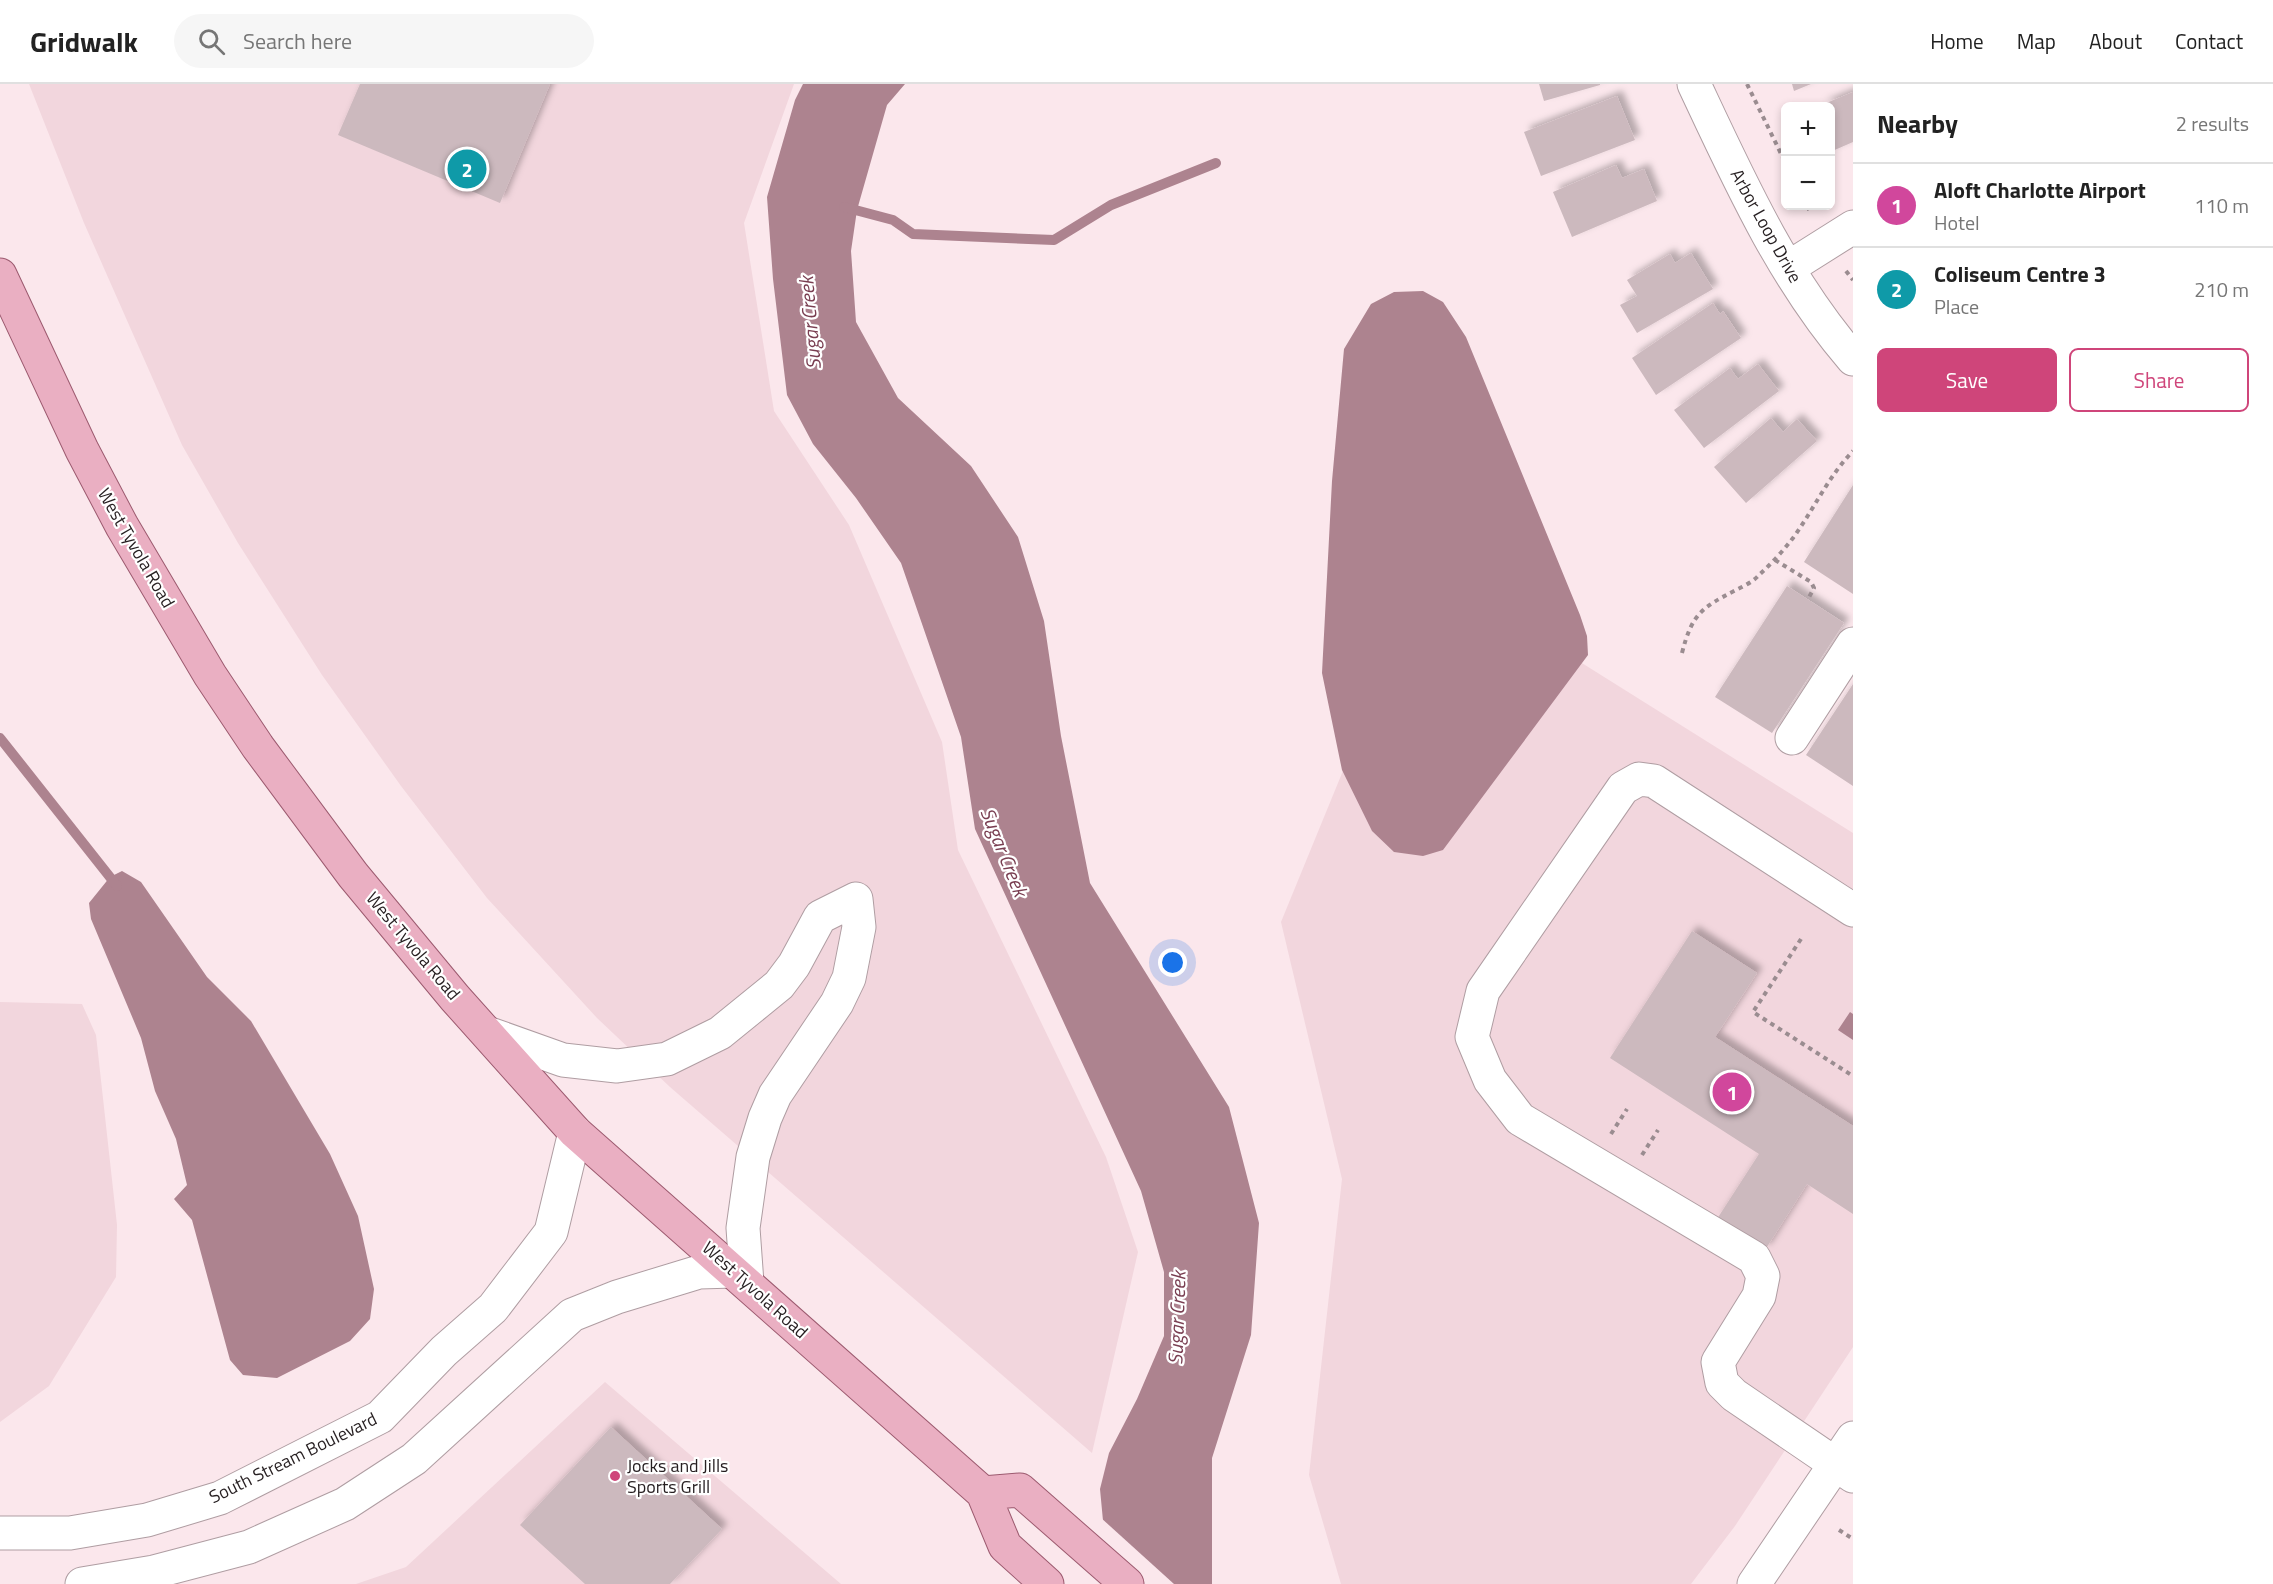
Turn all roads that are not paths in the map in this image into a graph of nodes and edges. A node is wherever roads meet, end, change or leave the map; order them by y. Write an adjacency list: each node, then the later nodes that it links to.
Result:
1 (1694, 84): 3 (street, Arbor Loop Drive)
2 (1853, 227): 3 (street)
3 (1788, 268): 5 (street, Arbor Loop Drive)
4 (0, 275): 9 (main road, West Tyvola Road)
5 (1853, 359)
6 (1853, 644): 7 (street)
7 (1791, 738)
8 (1853, 910): 12 (street)
9 (490, 1034): 10 (main road, West Tyvola Road); 11 (street)
10 (575, 1132): 11 (main road, West Tyvola Road); 14 (street, South Stream Boulevard)
11 (741, 1277): 13 (main road, West Tyvola Road); 15 (street)
12 (1847, 1460): 18 (street)
13 (983, 1492): 16 (main road, West Tyvola Road); 17 (main road)
14 (0, 1533)
15 (82, 1584)
16 (1047, 1584)
17 (1127, 1584)
18 (1754, 1584)

